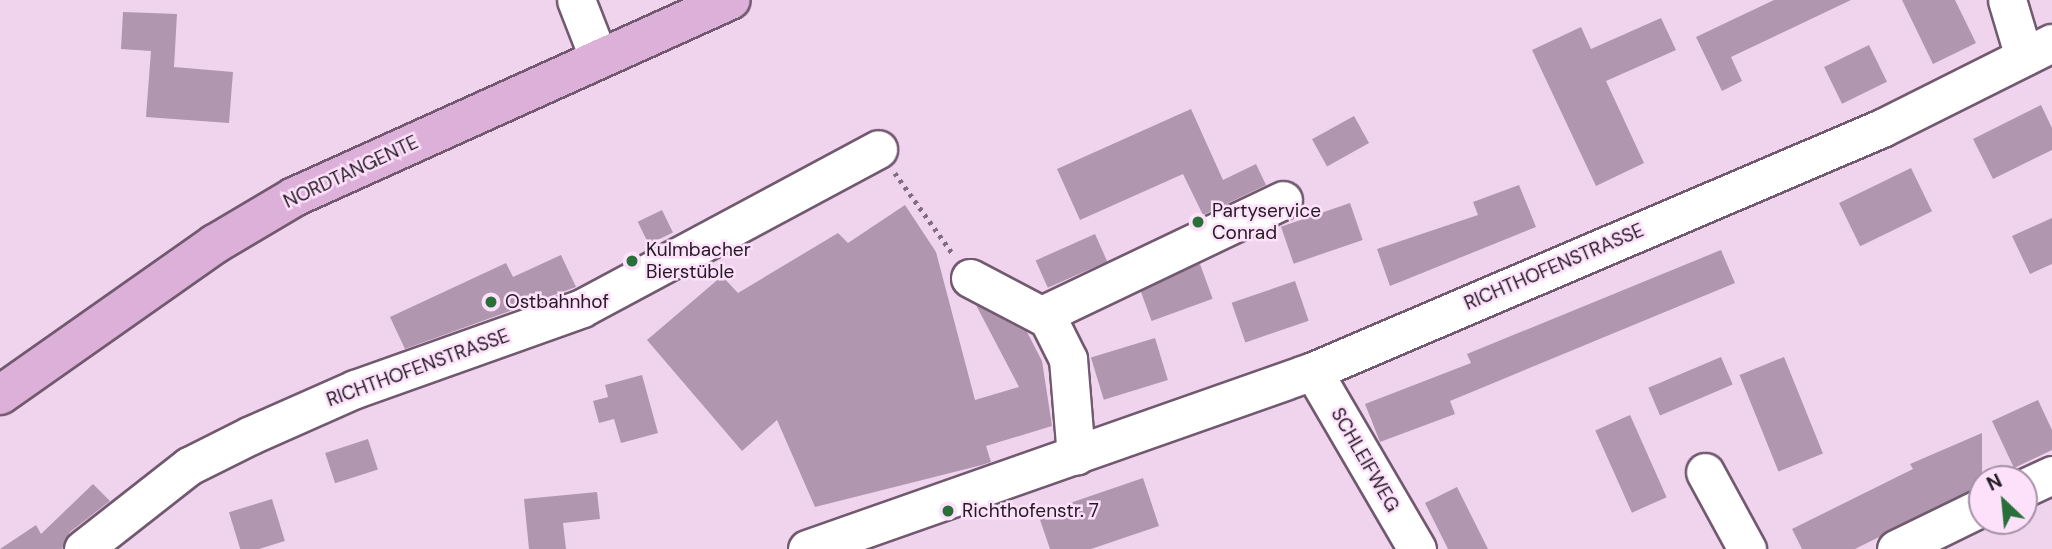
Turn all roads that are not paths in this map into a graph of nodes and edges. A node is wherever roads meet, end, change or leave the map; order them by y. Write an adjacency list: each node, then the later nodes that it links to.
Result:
1 (576, 0): 5 (street)
2 (731, 0): 5 (main road, NORDTANGENTE)
3 (2007, 0): 4 (street, RICHTHOFENSTRASSE)
4 (2038, 50): 10 (street, RICHTHOFENSTRASSE)
5 (599, 59): 11 (main road, NORDTANGENTE)
6 (878, 149): 15 (street, RICHTHOFENSTRASSE)
7 (1283, 200): 9 (street)
8 (970, 278): 9 (street)
9 (1042, 315): 12 (street)
10 (1313, 370): 12 (street, RICHTHOFENSTRASSE); 17 (street, SCHLEIFWEG)
11 (0, 395)
12 (1076, 456): 16 (street, RICHTHOFENSTRASSE)
13 (1705, 472): 18 (street)
14 (1968, 514): 19 (street)
15 (83, 549)
16 (807, 549)
17 (1418, 549)
18 (1747, 549)
19 (1896, 549)

